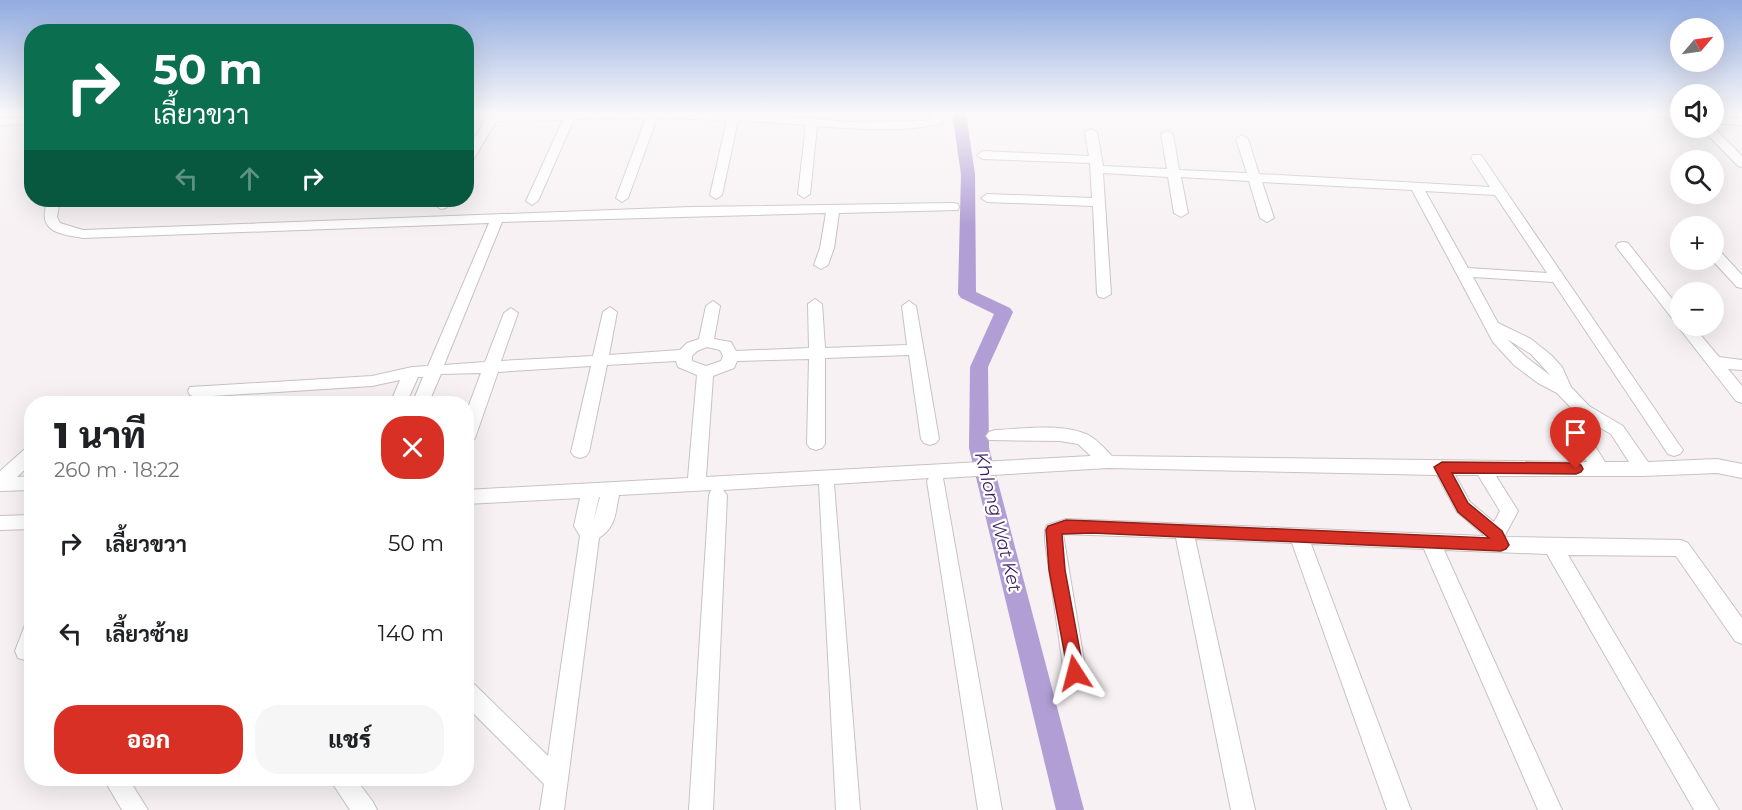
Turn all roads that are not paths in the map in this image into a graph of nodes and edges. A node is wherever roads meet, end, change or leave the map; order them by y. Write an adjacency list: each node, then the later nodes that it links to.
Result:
1 (554, 151): 21 (street)
2 (639, 151): 19 (street)
3 (726, 151): 18 (street)
4 (809, 151): 17 (street)
5 (1094, 151): 12 (street)
6 (1170, 151): 13 (street)
7 (1246, 151): 14 (street)
8 (1730, 151): 11 (street)
9 (983, 155): 12 (street)
10 (1477, 158): 16 (street)
11 (1742, 163)
12 (1096, 165): 13 (street); 22 (street)
13 (1175, 173): 14 (street); 26 (street)
14 (1255, 178): 15 (street); 27 (street)
15 (1417, 187): 16 (street); 32 (street)
16 (1498, 191): 33 (street)
17 (804, 194)
18 (716, 195)
19 (622, 198)
20 (987, 198): 22 (street)
21 (532, 201)
22 (1098, 202): 35 (street)
23 (51, 207): 28 (street)
24 (953, 207): 25 (street)
25 (833, 210): 28 (street); 31 (street)
26 (1181, 213)
27 (1267, 218)
28 (497, 219): 52 (street)
29 (1623, 246): 39 (street)
30 (1724, 264): 34 (street)
31 (821, 265)
32 (1463, 272): 33 (street); 59 (street)
33 (1556, 278): 64 (street)
34 (1742, 284)
35 (1104, 294)
36 (815, 304): 45 (street)
37 (713, 306): 43 (street)
38 (909, 306): 44 (street)
39 (1670, 306)
40 (610, 312): 48 (street)
41 (511, 313): 51 (street)
42 (1693, 336): 49 (street)
43 (706, 342): 46 (street); 47 (street)
44 (916, 351): 45 (street); 62 (street)
45 (817, 353): 47 (street); 63 (street)
46 (684, 355): 48 (street); 54 (street)
47 (731, 356): 54 (street)
48 (601, 360): 51 (street); 65 (street)
49 (1714, 362): 50 (street); 58 (street)
50 (1742, 364)
51 (492, 367): 52 (street); 60 (street)
52 (439, 370): 53 (street); 57 (street)
53 (412, 372): 55 (street); 56 (street)
54 (705, 373): 76 (street)
55 (195, 391)
56 (402, 396)
57 (424, 396)
58 (1742, 397)
59 (1583, 410): 69 (street); 71 (street)
60 (474, 416)
61 (995, 436): 67 (street)
62 (930, 439)
63 (816, 444)
64 (1674, 450)
65 (580, 452)
66 (24, 460): 74 (street)
67 (1108, 462): 68 (street); 73 (street)
68 (1442, 467): 70 (street); 87 (street)
69 (1599, 468): 70 (street); 71 (street)
70 (1484, 469): 87 (street)
71 (1643, 469): 72 (street)
72 (1742, 471)
73 (943, 477): 76 (street); 101 (street)
74 (0, 483): 75 (street)
75 (24, 483)
76 (696, 486): 78 (street)
77 (827, 487): 100 (street)
78 (610, 490): 79 (street); 85 (street)
79 (591, 491): 81 (street); 85 (street)
80 (718, 495): 99 (street)
81 (474, 497)
82 (24, 522): 83 (street)
83 (0, 523)
84 (1184, 530): 86 (street); 91 (street); 102 (street)
85 (590, 534): 93 (street)
86 (1298, 535): 88 (street); 103 (street)
87 (1499, 540): 88 (street); 89 (street)
88 (1430, 541): 104 (street)
89 (1553, 547): 90 (street); 105 (street)
90 (1742, 635)
91 (1075, 673)
92 (474, 699): 93 (street)
93 (557, 781): 98 (street)
94 (120, 786): 96 (street)
95 (346, 786): 97 (street)
96 (136, 810)
97 (365, 810)
98 (552, 810)
99 (701, 810)
100 (848, 810)
101 (990, 810)
102 (1243, 810)
103 (1399, 810)
104 (1550, 810)
105 (1707, 810)

